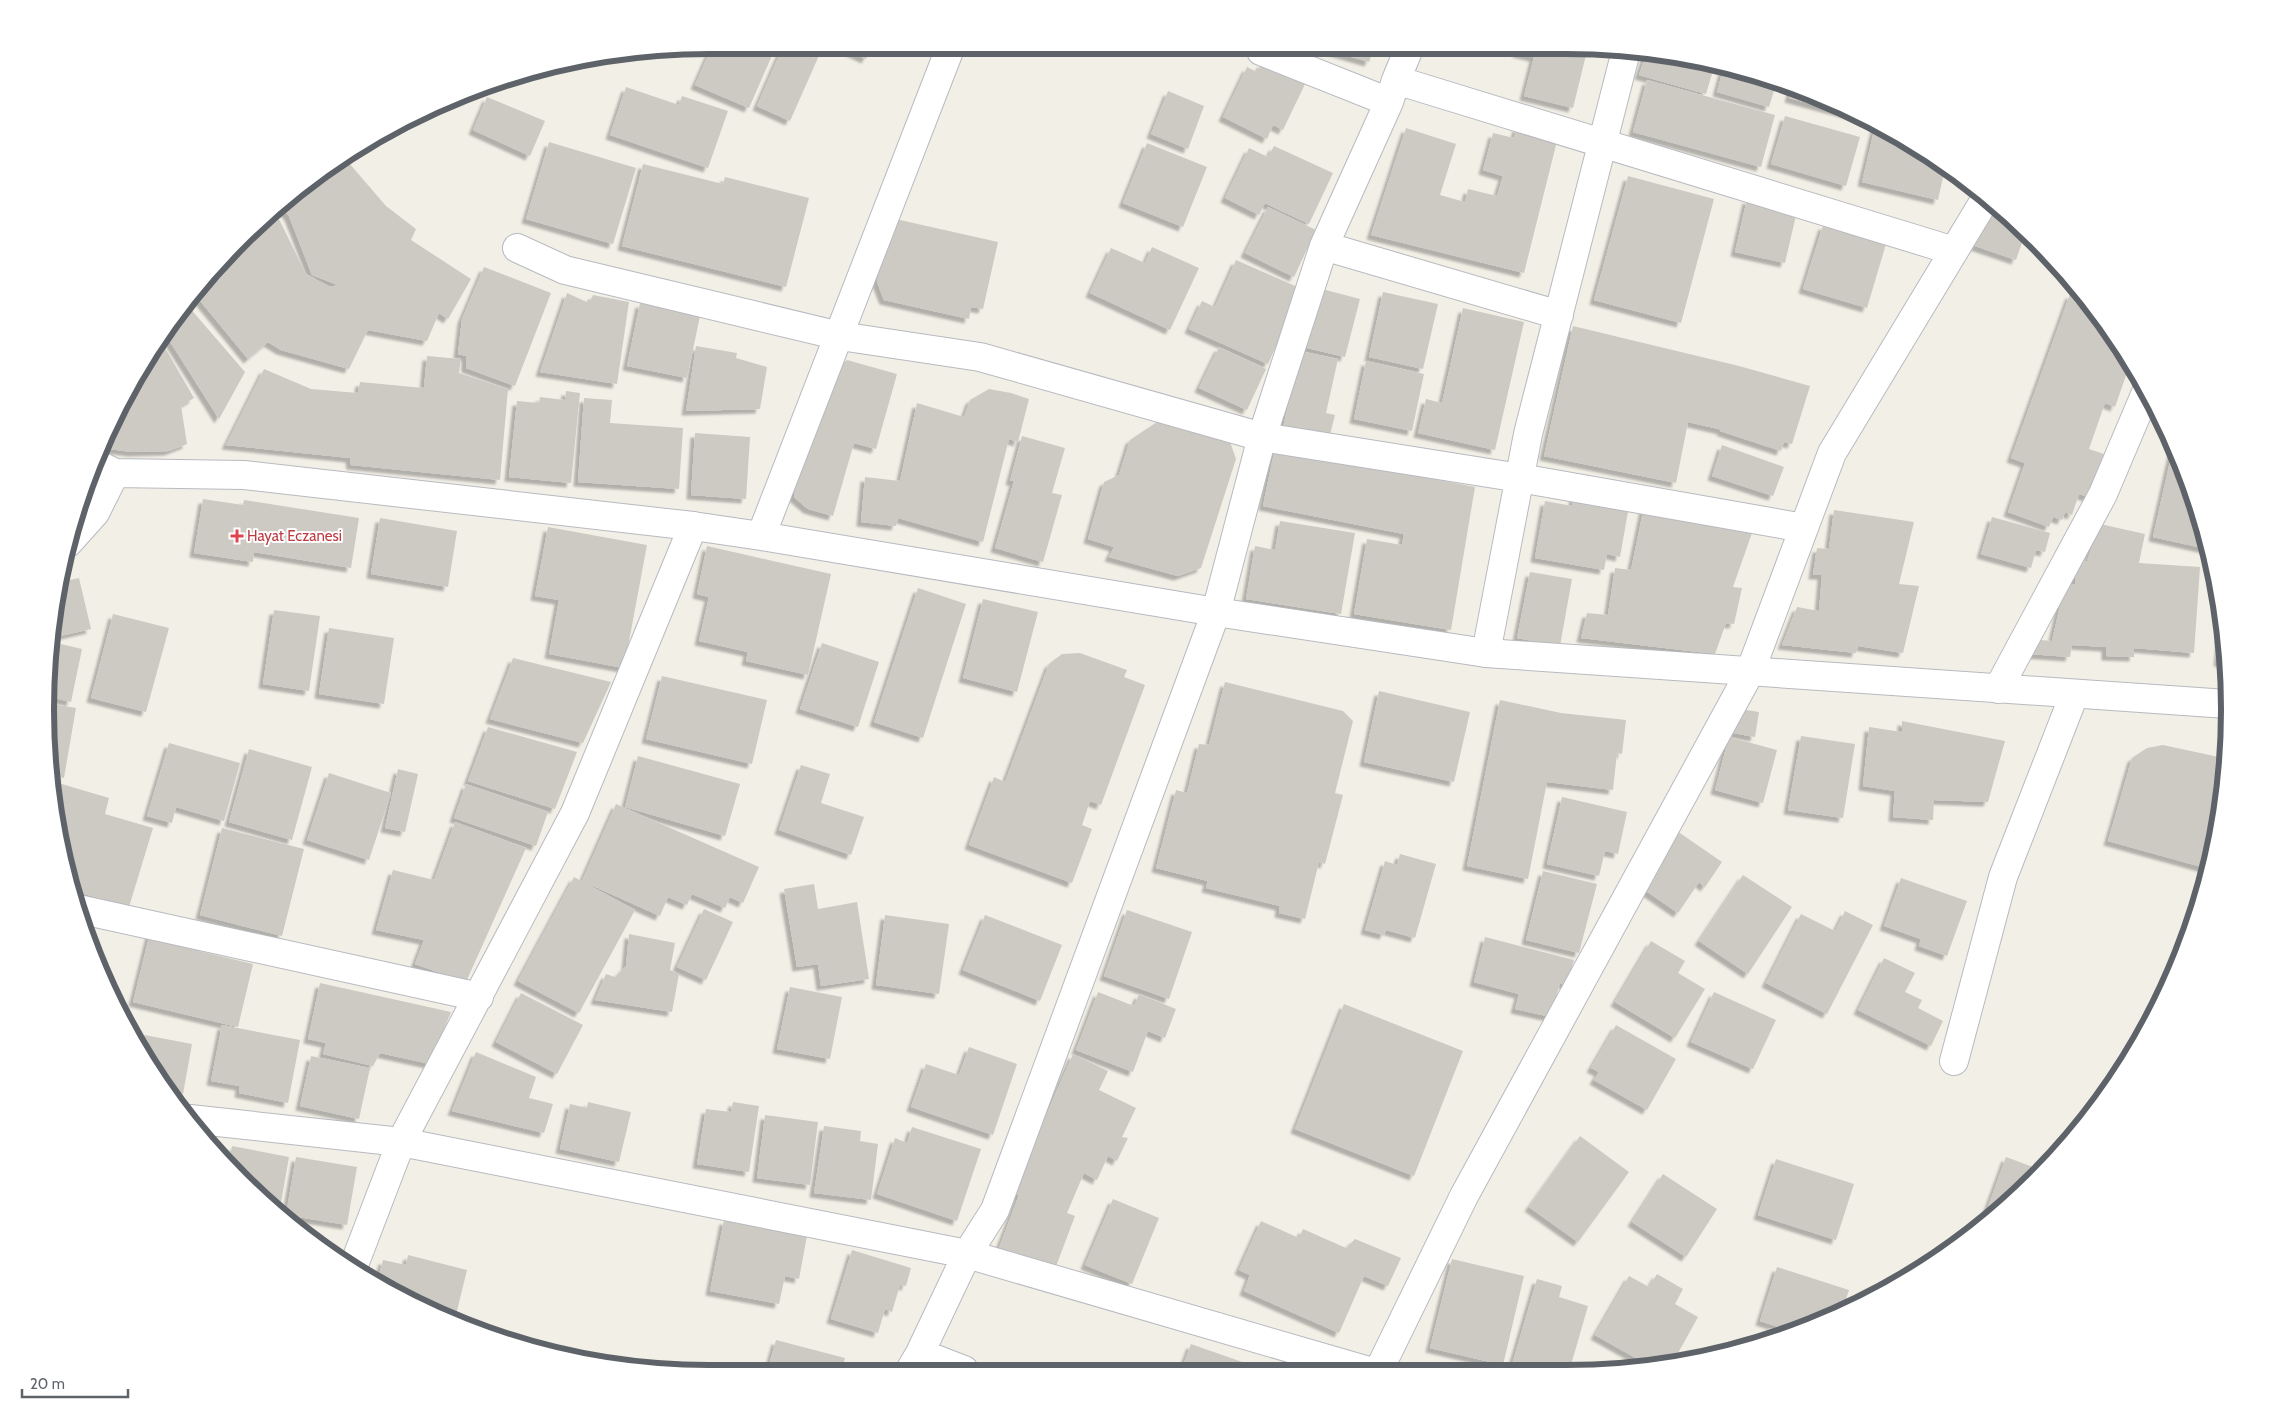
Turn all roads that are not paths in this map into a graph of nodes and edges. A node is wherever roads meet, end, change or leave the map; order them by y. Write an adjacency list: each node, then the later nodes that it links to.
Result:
1 (948, 54): 12 (street)
2 (1271, 54): 5 (street)
3 (1407, 54): 5 (street)
4 (1625, 57): 6 (street)
5 (1392, 91): 6 (street); 8 (street)
6 (1603, 143): 10 (street); 11 (street)
7 (1983, 203): 10 (street)
8 (1324, 246): 11 (street); 14 (street)
9 (517, 248): 12 (street)
10 (1954, 251): 18 (street)
11 (1559, 315): 16 (street)
12 (840, 336): 14 (street); 20 (street)
13 (2143, 400): 24 (street)
14 (1262, 437): 16 (street); 21 (street)
15 (105, 468): 17 (street); 19 (street)
16 (1520, 478): 18 (street); 22 (street)
17 (693, 526): 20 (street); 28 (street)
18 (1804, 528): 23 (street)
19 (79, 531)
20 (761, 536): 21 (street)
21 (1216, 612): 22 (street); 32 (street)
22 (1486, 653): 23 (street)
23 (1750, 672): 24 (street); 37 (street)
24 (1998, 689): 25 (street)
25 (2074, 695): 26 (street); 29 (street)
26 (2221, 704)
27 (86, 911): 28 (street)
28 (479, 997): 31 (street)
29 (1954, 1061)
30 (198, 1120): 31 (street)
31 (401, 1142): 32 (street); 33 (street)
32 (967, 1254): 34 (street); 36 (street)
33 (355, 1261)
34 (915, 1361): 35 (street)
35 (937, 1365)
36 (1348, 1365)
37 (1381, 1365)

